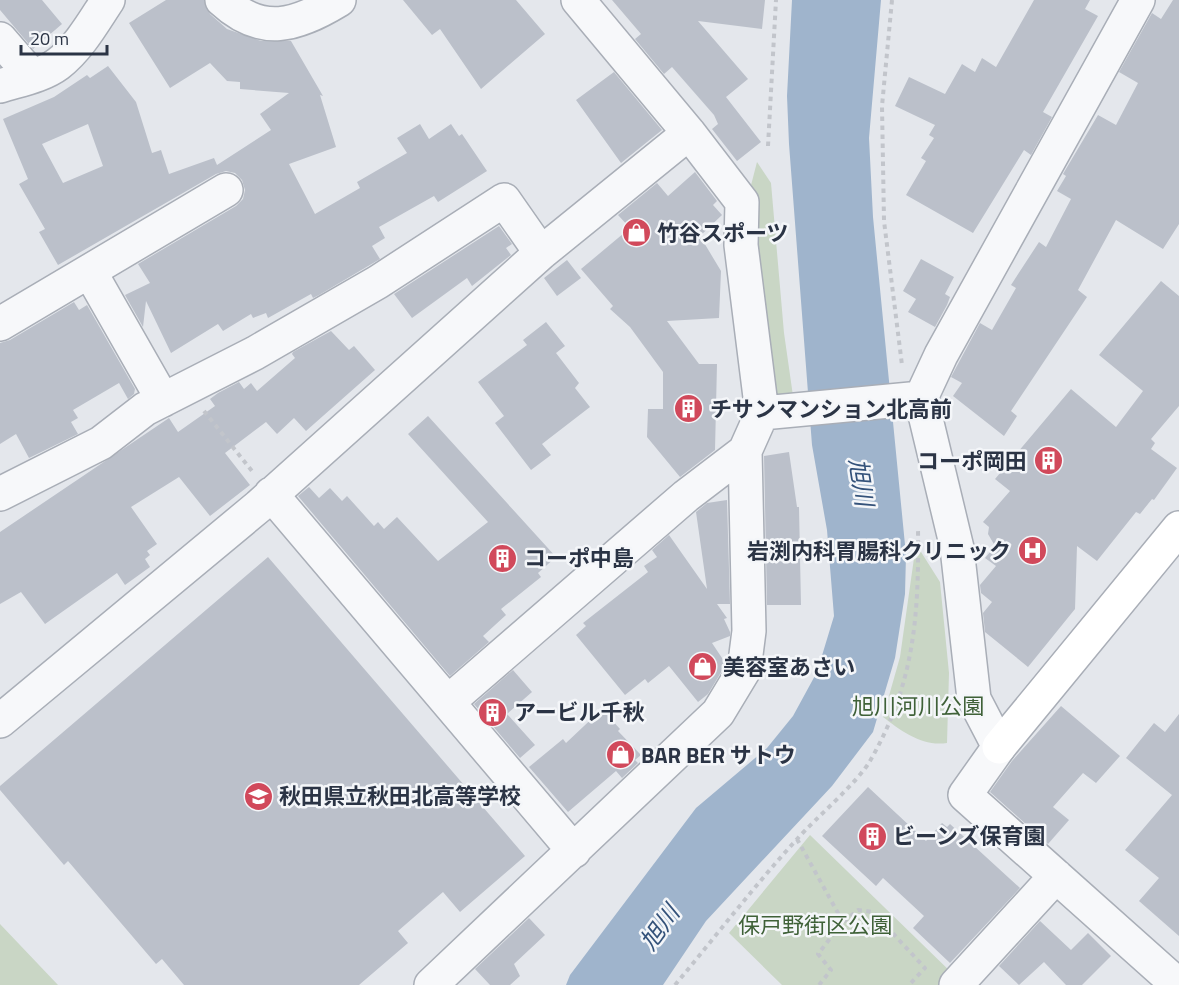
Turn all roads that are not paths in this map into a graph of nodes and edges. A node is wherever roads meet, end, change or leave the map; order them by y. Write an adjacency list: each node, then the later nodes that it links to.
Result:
1 (108, 0): 7 (street)
2 (222, 0): 3 (street)
3 (339, 0)
4 (578, 0): 9 (street)
5 (1138, 0): 15 (street)
6 (0, 39): 7 (street)
7 (32, 76): 8 (street)
8 (0, 86)
9 (689, 133): 11 (street); 16 (street)
10 (226, 190): 12 (street)
11 (541, 253): 14 (street); 19 (street)
12 (90, 272): 13 (street); 14 (street)
13 (0, 324)
14 (174, 394): 18 (street)
15 (910, 399): 16 (street); 23 (street)
16 (776, 412): 17 (street)
17 (745, 451): 21 (street); 24 (street)
18 (0, 494)
19 (271, 495): 21 (street); 22 (street)
20 (1179, 528): 23 (street)
21 (448, 702): 24 (street)
22 (0, 721)
23 (999, 747): 25 (street)
24 (574, 851): 26 (street)
25 (1056, 876): 27 (street); 28 (street)
26 (430, 985)
27 (956, 985)
28 (1178, 985)

